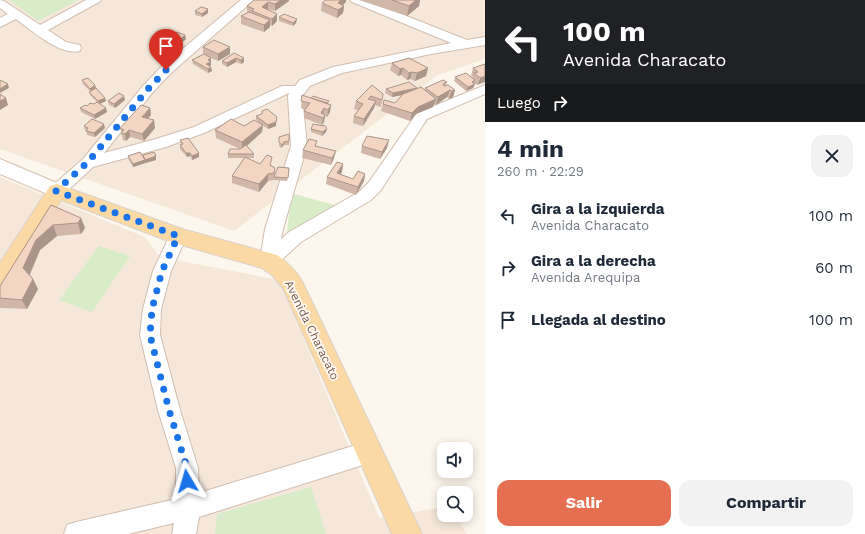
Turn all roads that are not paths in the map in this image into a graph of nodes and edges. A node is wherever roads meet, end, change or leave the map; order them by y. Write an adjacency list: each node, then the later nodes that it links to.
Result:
1 (95, 0): 7 (street)
2 (248, 0): 13 (street)
3 (356, 0): 9 (street)
4 (0, 3): 5 (street)
5 (16, 14): 6 (street); 7 (street)
6 (0, 23)
7 (39, 30): 10 (street)
8 (485, 41): 9 (street)
9 (466, 44): 12 (street)
10 (75, 48)
11 (485, 89): 17 (street)
12 (298, 90): 13 (street); 17 (street)
13 (88, 162): 15 (street)
14 (0, 166): 15 (main road, Avenida Characato)
15 (56, 191): 16 (main road, Avenida Characato); 18 (main road)
16 (178, 236): 17 (main road, Avenida Characato); 20 (street)
17 (268, 261): 19 (main road, Avenida Characato)
18 (0, 281)
19 (369, 452): 20 (street); 23 (main road, Avenida Characato)
20 (188, 508): 21 (street); 22 (street)
21 (76, 534)
22 (184, 534)
23 (407, 534)

